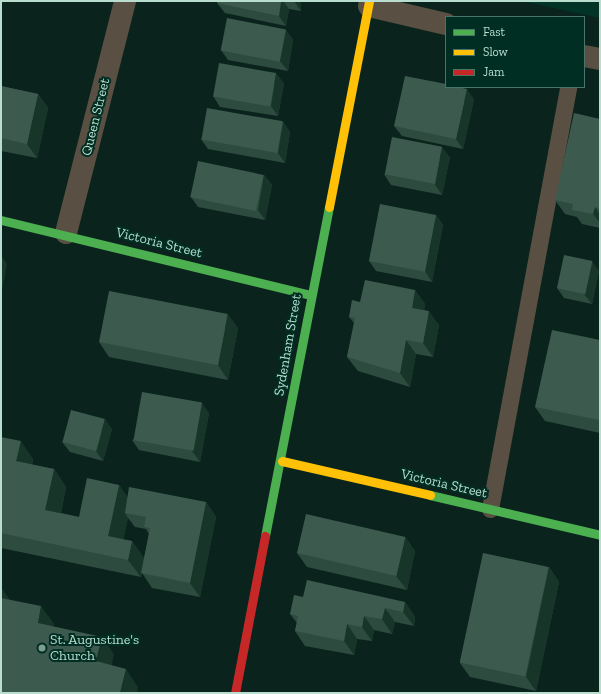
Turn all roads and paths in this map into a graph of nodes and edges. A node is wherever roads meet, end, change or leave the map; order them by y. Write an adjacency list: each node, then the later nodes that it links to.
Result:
1 (125, 1): 8 (street, Queen Street)
2 (369, 3): 3 (street); 9 (main road, Sydenham Street)
3 (445, 24)
4 (585, 56): 5 (street)
5 (600, 59)
6 (568, 88): 11 (lane)
7 (1, 220): 8 (main road, Victoria Street)
8 (66, 233): 9 (main road, Victoria Street)
9 (310, 295): 10 (main road, Sydenham Street)
10 (282, 461): 11 (main road, Victoria Street); 13 (main road, Sydenham Street)
11 (490, 509): 12 (main road, Victoria Street)
12 (600, 535)
13 (235, 693)

